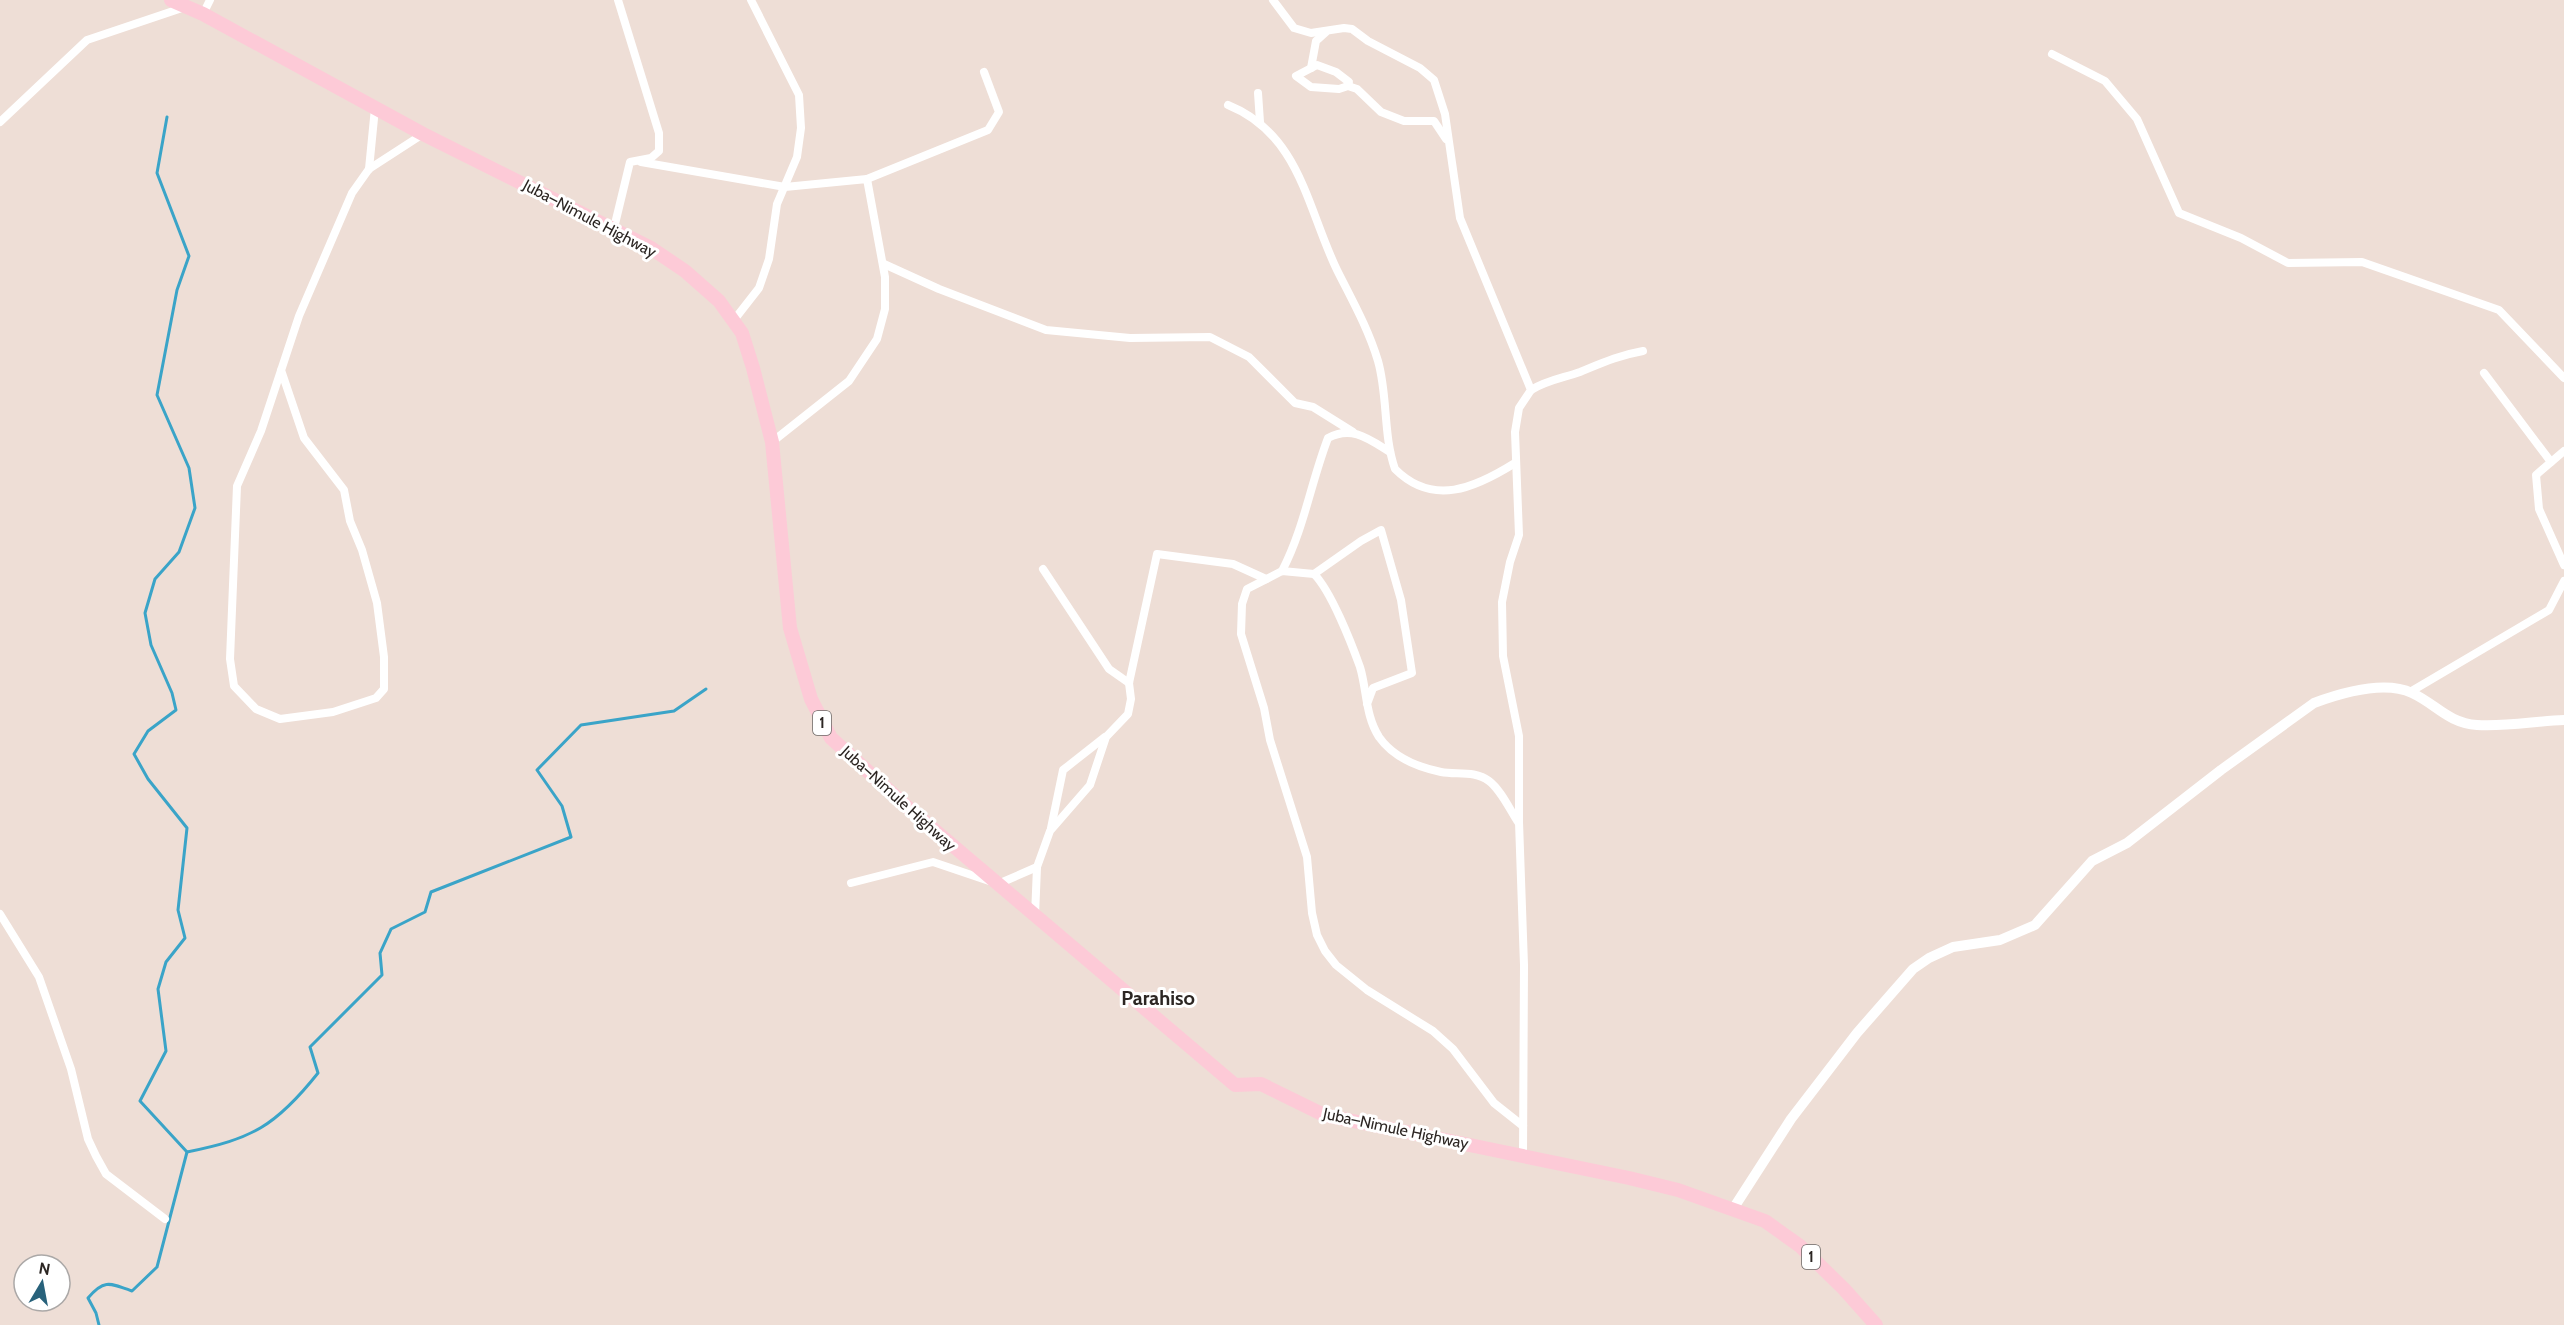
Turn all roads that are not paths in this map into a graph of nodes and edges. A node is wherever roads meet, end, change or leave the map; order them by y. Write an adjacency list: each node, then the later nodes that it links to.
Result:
1 (171, 0): 6 (main road, Juba–Nimule Highway / 1)
2 (210, 0): 7 (street)
3 (618, 0): 20 (street)
4 (751, 0): 23 (street)
5 (1273, 0): 8 (street)
6 (185, 7): 7 (main road, Juba–Nimule Highway / 1); 16 (street)
7 (203, 14): 15 (main road, Juba–Nimule Highway / 1)
8 (1327, 31): 10 (street); 19 (street)
9 (2052, 54): 30 (street)
10 (1311, 68): 12 (street); 12 (street)
11 (984, 72): 22 (street)
12 (1348, 86): 19 (street)
13 (1258, 93): 17 (street)
14 (1228, 105): 17 (street)
15 (375, 108): 18 (main road, Juba–Nimule Highway / 1); 21 (street)
16 (0, 122)
17 (1260, 122): 34 (street)
18 (423, 134): 21 (street); 24 (main road, Juba–Nimule Highway / 1)
19 (1449, 144): 31 (street)
20 (641, 162): 23 (street); 24 (street)
21 (369, 169): 28 (street)
22 (867, 179): 23 (street); 25 (street)
23 (785, 187): 26 (street)
24 (614, 228): 26 (main road, Juba–Nimule Highway / 1)
25 (884, 264): 32 (street); 33 (street)
26 (734, 320): 33 (main road, Juba–Nimule Highway / 1)
27 (1643, 351): 31 (street)
28 (281, 370): 28 (street)
29 (2484, 373): 36 (street)
30 (2564, 378)
31 (1531, 390): 37 (street)
32 (1353, 432): 34 (street); 40 (street)
33 (772, 442): 53 (main road, Juba–Nimule Highway / 1)
34 (1390, 452): 37 (street)
35 (2564, 452): 36 (street)
36 (2551, 462): 38 (street)
37 (1515, 463): 49 (street)
38 (2564, 565)
39 (1043, 569): 44 (street)
40 (1282, 571): 41 (street); 42 (street)
41 (1314, 573): 46 (street); 46 (street)
42 (1266, 579): 44 (street); 56 (street)
43 (2564, 581): 45 (street)
44 (1129, 683): 48 (street)
45 (2410, 692): 47 (street); 58 (street)
46 (1367, 704): 49 (street)
47 (2564, 720)
48 (1106, 737): 50 (street); 50 (street)
49 (1519, 822): 56 (street)
50 (1050, 831): 51 (street)
51 (1036, 867): 53 (street); 55 (street)
52 (851, 883): 53 (street)
53 (998, 884): 55 (main road, Juba–Nimule Highway / 1)
54 (0, 914): 59 (street)
55 (1035, 916): 57 (main road, Juba–Nimule Highway / 1)
56 (1523, 1126): 57 (street)
57 (1523, 1155): 58 (main road, Juba–Nimule Highway / 1)
58 (1733, 1209): 60 (main road, 1)
59 (165, 1219)
60 (1876, 1325)

